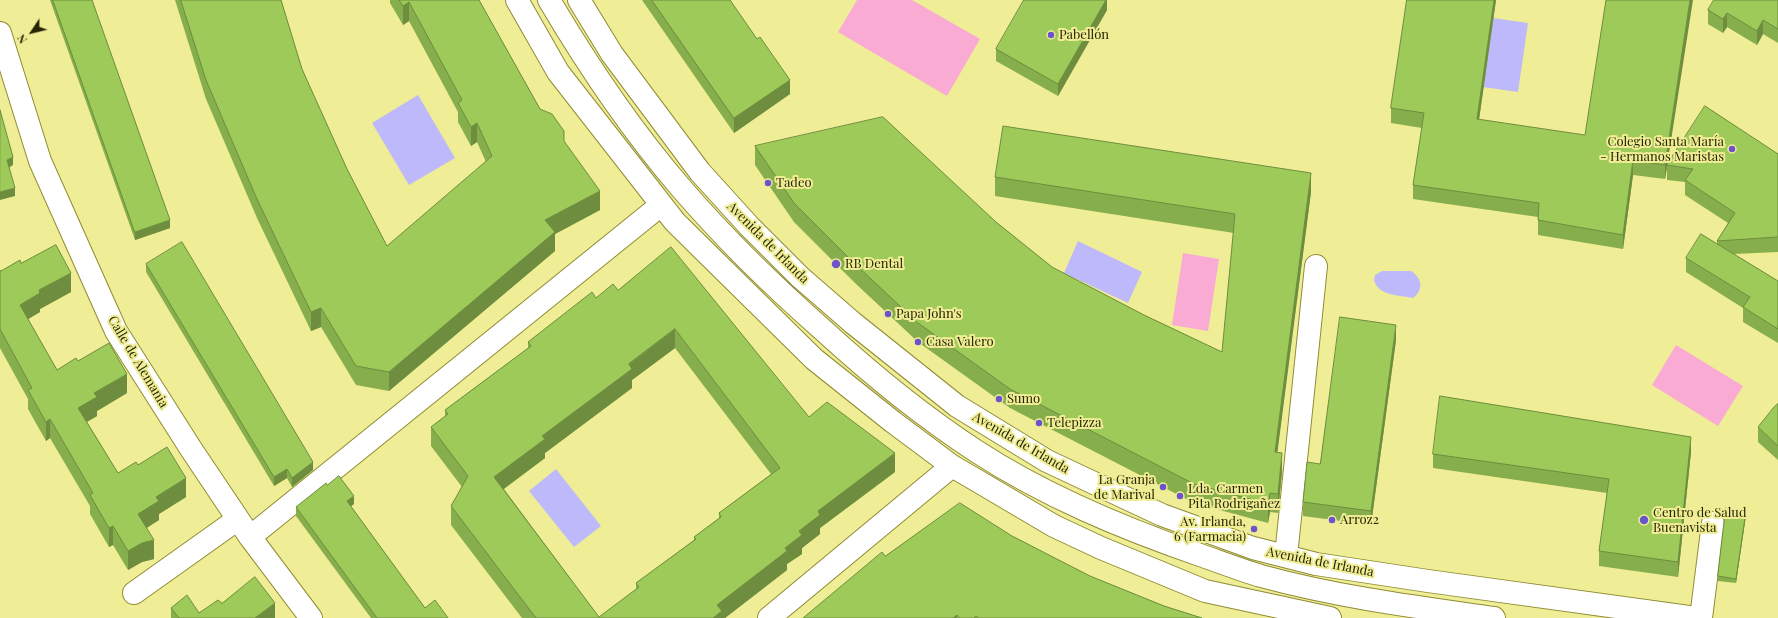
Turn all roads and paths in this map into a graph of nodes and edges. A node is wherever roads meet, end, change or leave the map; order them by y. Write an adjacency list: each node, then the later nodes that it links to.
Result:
1 (517, 0): 5 (street)
2 (549, 0): 12 (street, Avenida de Irlanda)
3 (578, 0): 10 (street, Avenida de Irlanda)
4 (0, 33): 9 (street, Calle de Alemania)
5 (661, 205): 7 (street); 9 (street)
6 (1316, 266): 10 (street)
7 (952, 466): 14 (street); 15 (street)
8 (1713, 523): 18 (street)
9 (244, 528): 11 (street); 13 (street, Calle de Alemania)
10 (1286, 556): 17 (street, Avenida de Irlanda)
11 (134, 594)
12 (1439, 614): 16 (street, Avenida de Irlanda)
13 (311, 618)
14 (769, 618)
15 (1330, 618)
16 (1494, 618)
17 (1696, 618)
18 (1701, 618)

